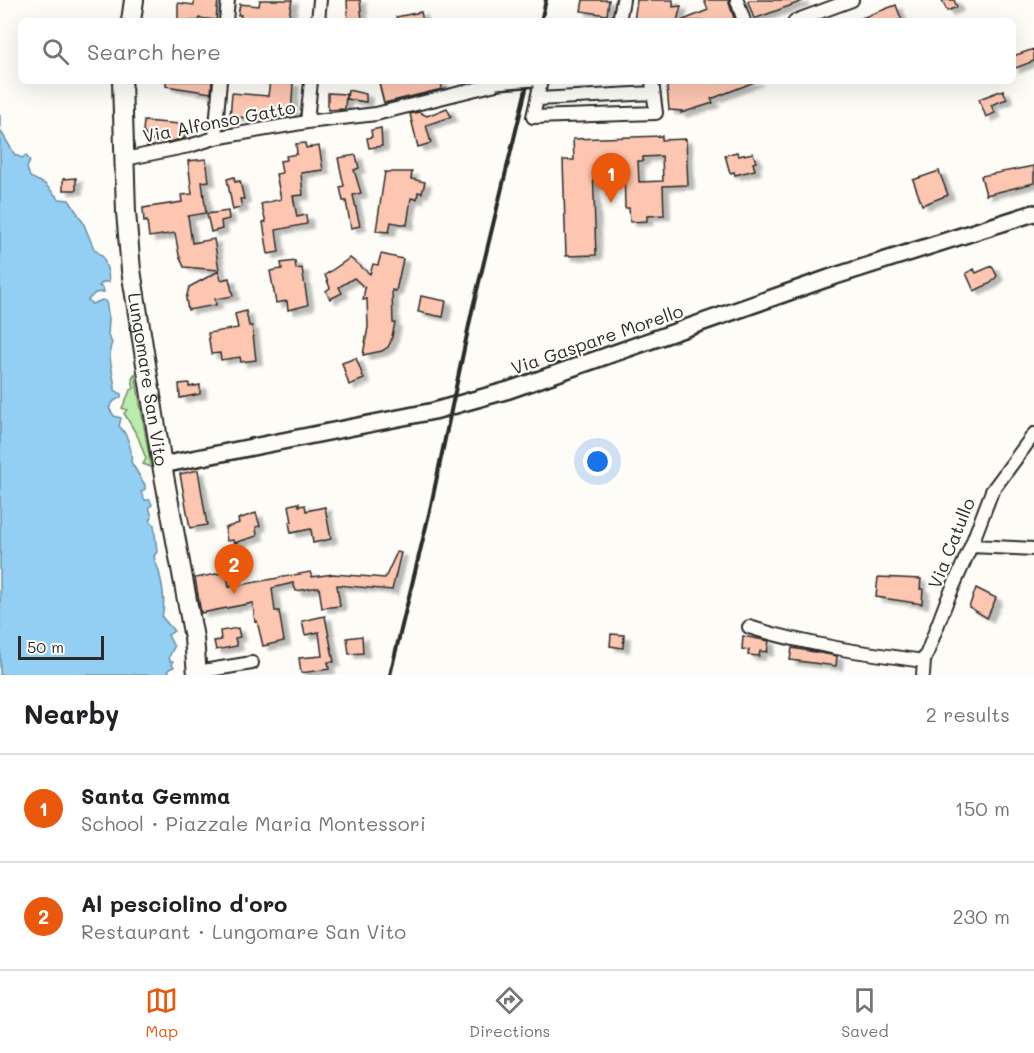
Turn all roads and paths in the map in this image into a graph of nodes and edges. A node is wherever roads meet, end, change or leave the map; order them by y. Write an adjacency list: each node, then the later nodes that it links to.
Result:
1 (134, 0): 7 (main road)
2 (228, 0): 8 (street)
3 (320, 0): 9 (street)
4 (623, 0): 10 (street)
5 (737, 0): 11 (street)
6 (852, 0): 12 (street)
7 (131, 18)
8 (226, 18)
9 (318, 18)
10 (620, 18)
11 (743, 18)
12 (803, 18)
13 (122, 84): 22 (main road, Lungomare San Vito)
14 (220, 84): 21 (street)
15 (311, 84): 20 (street)
16 (496, 84): 20 (street, Via Alfonso Gatto)
17 (540, 84): 19 (street)
18 (653, 87): 19 (street); 19 (street)
19 (538, 99)
20 (307, 122): 21 (street, Via Alfonso Gatto)
21 (215, 138): 22 (street, Via Alfonso Gatto)
22 (125, 159): 25 (main road, Lungomare San Vito)
23 (1034, 213): 25 (street, Via Gaspare Morello)
24 (1034, 434): 26 (street, Via Catullo)
25 (162, 465): 31 (main road, Lungomare San Vito)
26 (971, 546): 27 (street); 29 (street, Via Catullo)
27 (1034, 549)
28 (749, 627): 29 (street)
29 (924, 661): 32 (street, Via Catullo)
30 (252, 663): 31 (street)
31 (197, 674)
32 (922, 675)

